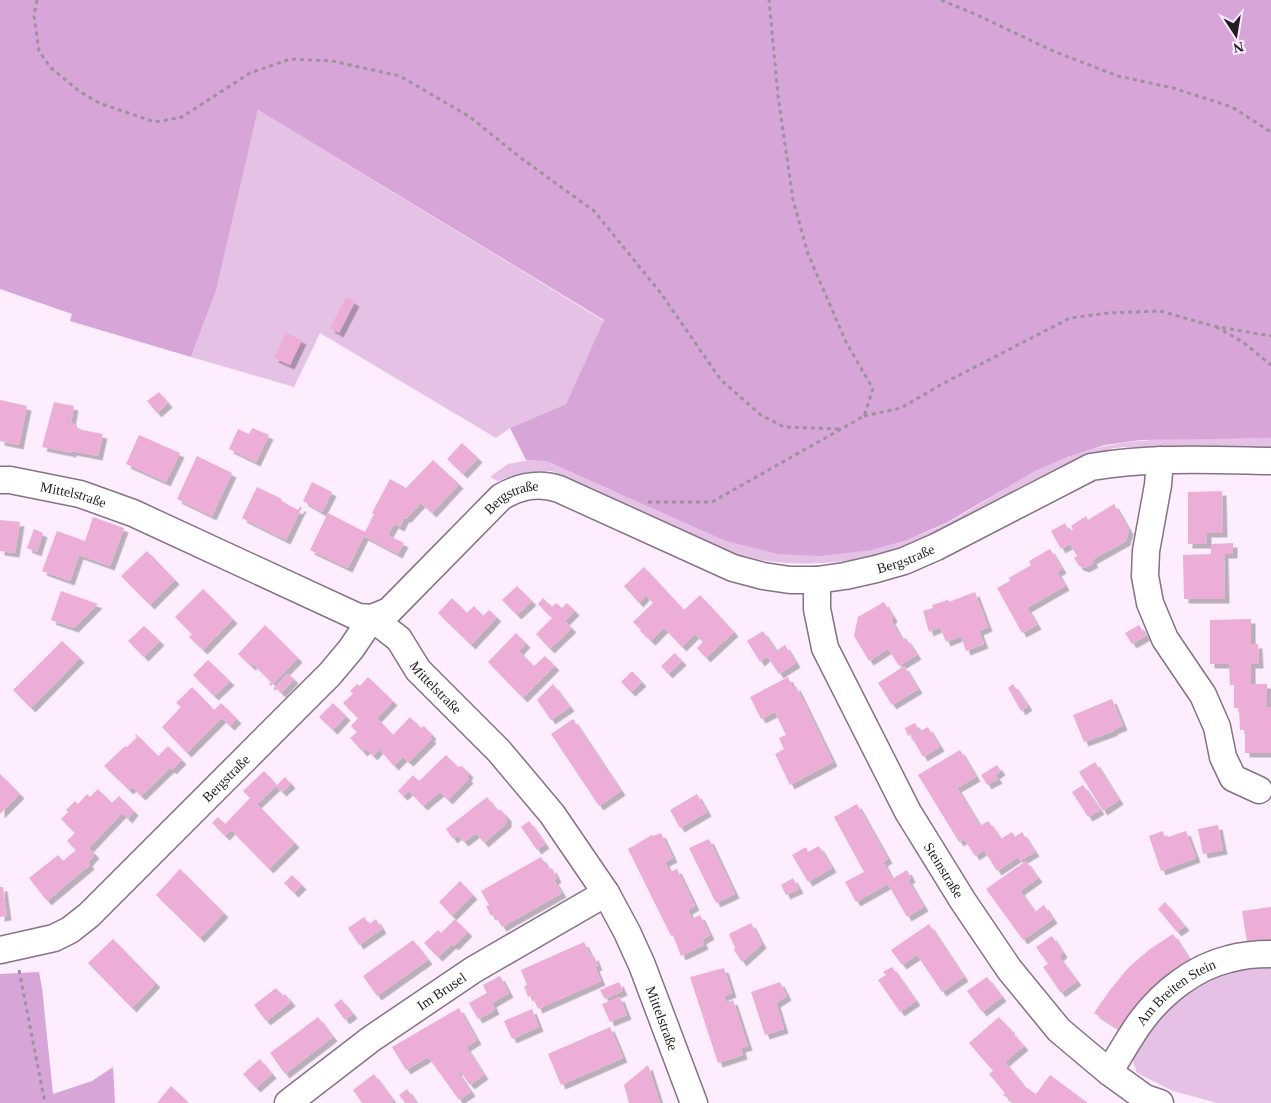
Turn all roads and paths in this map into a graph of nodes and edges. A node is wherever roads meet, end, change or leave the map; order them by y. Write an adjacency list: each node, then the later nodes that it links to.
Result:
1 (37, 0): 9 (path)
2 (769, 0): 8 (path)
3 (941, 0): 4 (path)
4 (1271, 132)
5 (1213, 326): 6 (path); 7 (path); 8 (path)
6 (1271, 336)
7 (1271, 365)
8 (864, 416): 9 (path)
9 (840, 429): 13 (path)
10 (1160, 460): 11 (street, Bergstraße); 14 (street, Bergstraße); 16 (street)
11 (1271, 461)
12 (0, 480): 15 (street, Mittelstraße)
13 (645, 502)
14 (817, 580): 15 (street, Bergstraße); 20 (street, Steinstraße)
15 (372, 618): 17 (street, Mittelstraße); 18 (street, Bergstraße)
16 (1259, 790)
17 (606, 894): 22 (street, Im Brusel); 23 (street, Mittelstraße)
18 (7, 948): 21 (path)
19 (1271, 954): 20 (street, Am Breiten Stein)
20 (1109, 1072): 24 (street, Steinstraße)
21 (45, 1103)
22 (288, 1103)
23 (694, 1103)
24 (1160, 1103)

